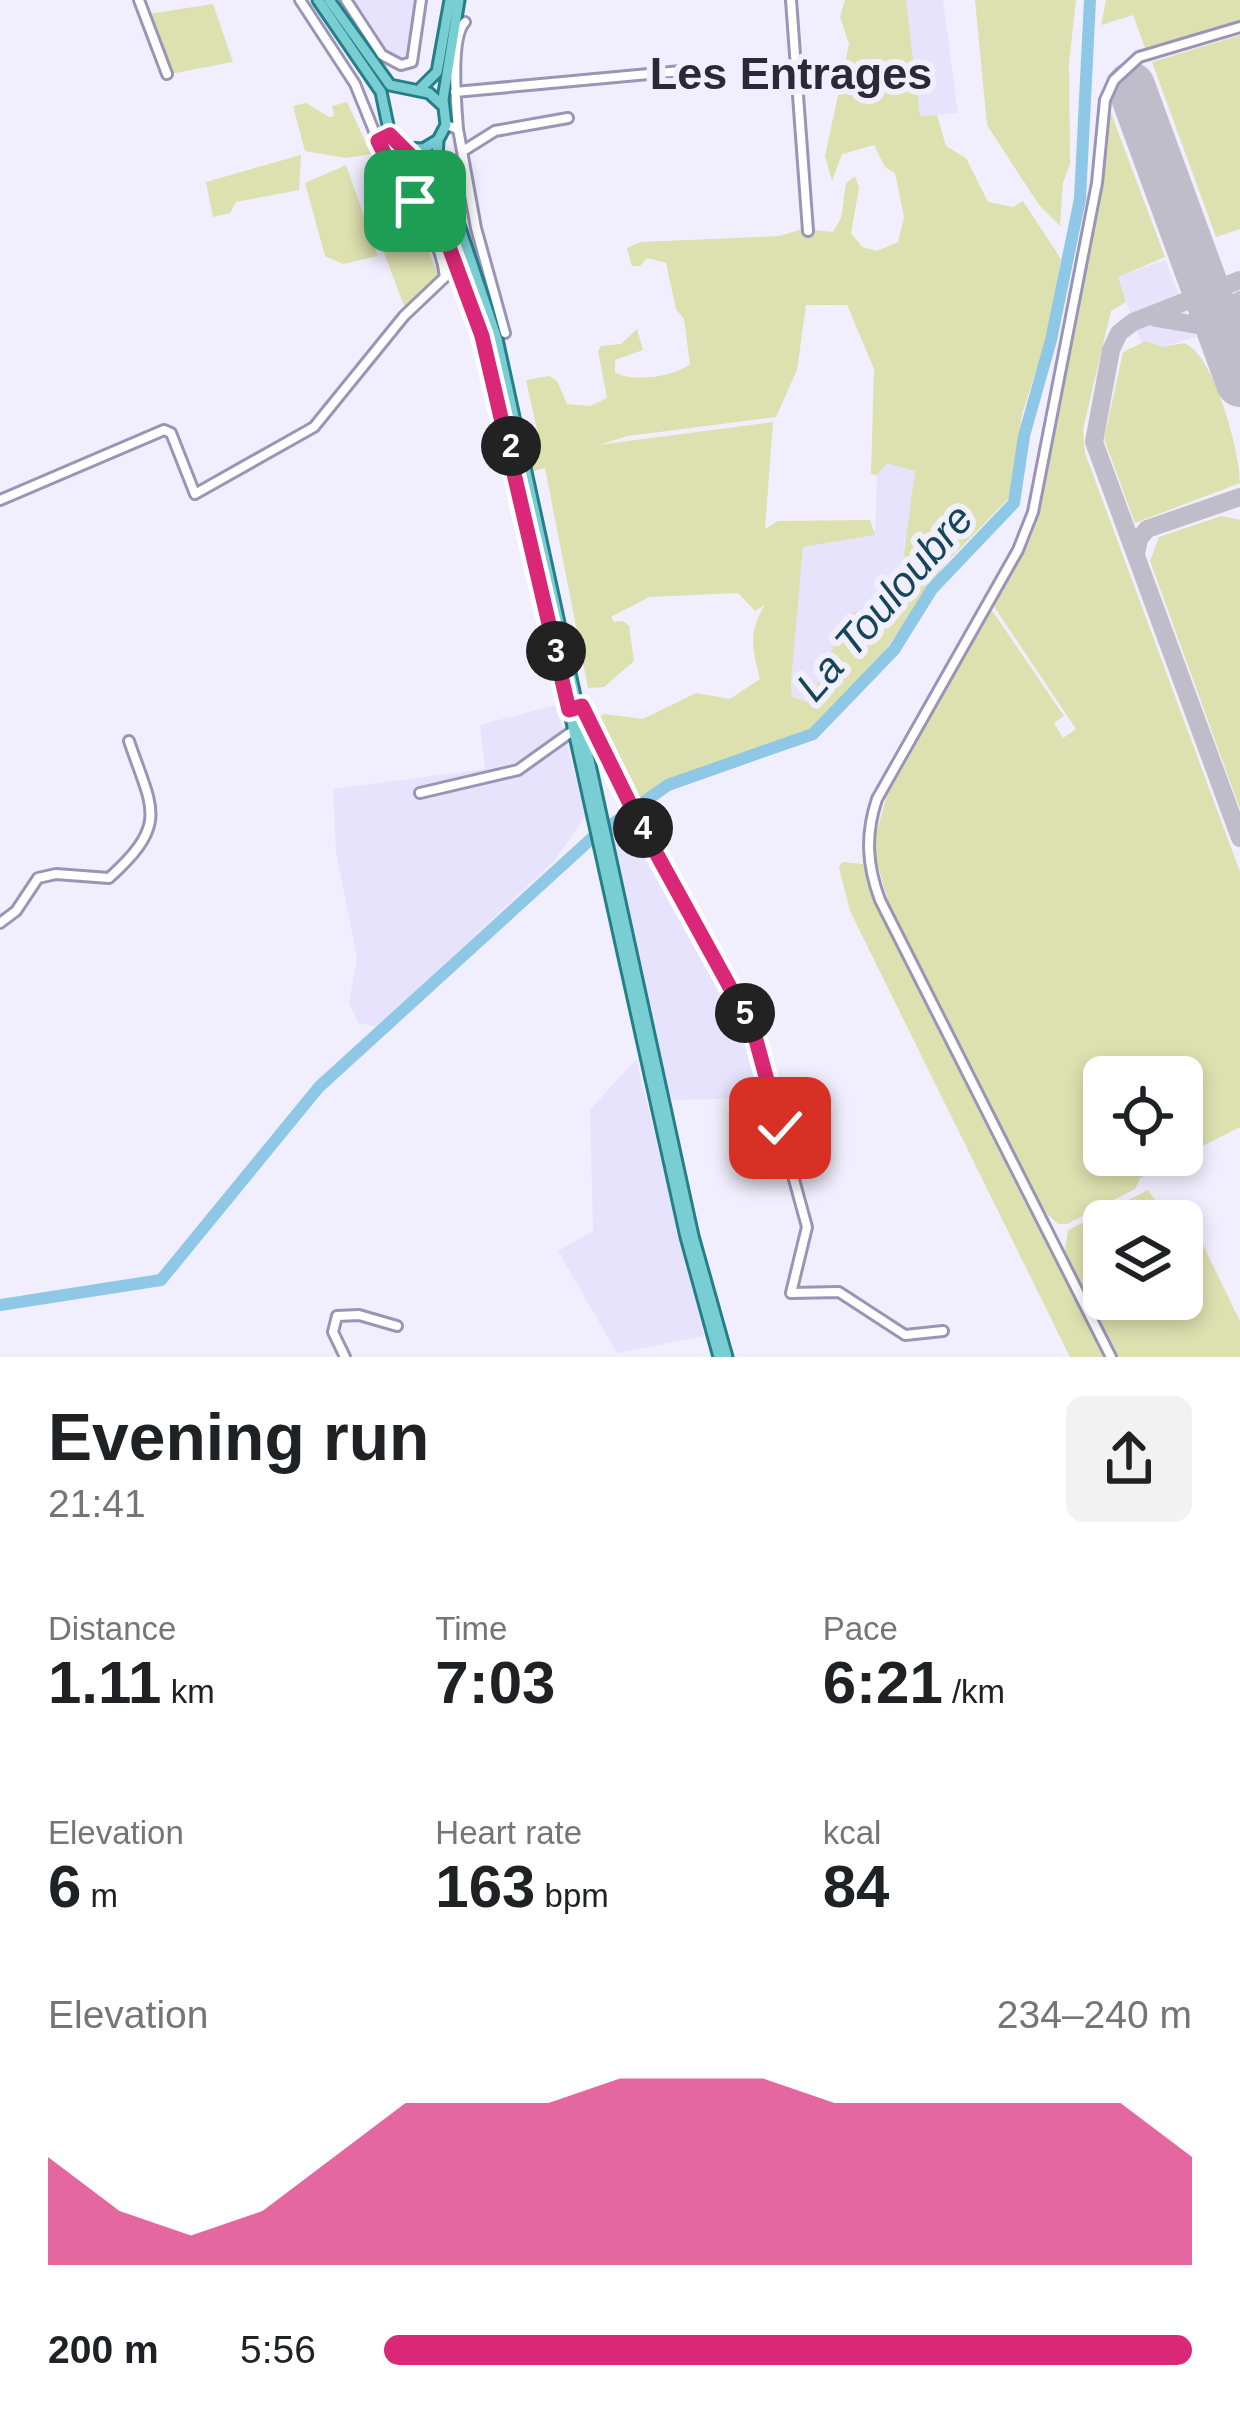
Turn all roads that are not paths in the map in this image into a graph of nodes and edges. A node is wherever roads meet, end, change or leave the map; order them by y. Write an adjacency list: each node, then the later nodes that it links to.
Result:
1 (140, 0): 13 (street)
2 (300, 0): 23 (street)
3 (318, 0): 17 (main road)
4 (330, 0): 14 (main road)
5 (346, 0): 6 (street)
6 (421, 0)
7 (450, 0): 14 (main road)
8 (459, 0): 16 (main road)
9 (791, 0): 26 (street)
10 (465, 22): 15 (street)
11 (1240, 27): 39 (street)
12 (692, 70): 15 (street)
13 (167, 74)
14 (413, 90): 16 (main road); 17 (main road)
15 (455, 92): 20 (street)
16 (444, 108): 19 (main road)
17 (387, 111): 21 (main road)
18 (568, 118): 25 (street)
19 (446, 125): 20 (street); 22 (main road)
20 (458, 129): 25 (street)
21 (390, 135): 23 (street); 24 (main road)
22 (438, 140): 24 (main road); 29 (main road)
23 (378, 141): 28 (street)
24 (406, 148): 29 (main road)
25 (462, 152): 27 (street)
26 (808, 231)
27 (505, 333)
28 (0, 500)
29 (573, 709): 30 (main road); 36 (street)
30 (578, 729): 32 (street); 33 (main road)
31 (129, 741): 34 (street)
32 (420, 793)
33 (603, 846): 38 (main road); 38 (main road)
34 (0, 923)
35 (397, 1326): 37 (street)
36 (943, 1331)
37 (345, 1357)
38 (719, 1357)
39 (1111, 1357)

